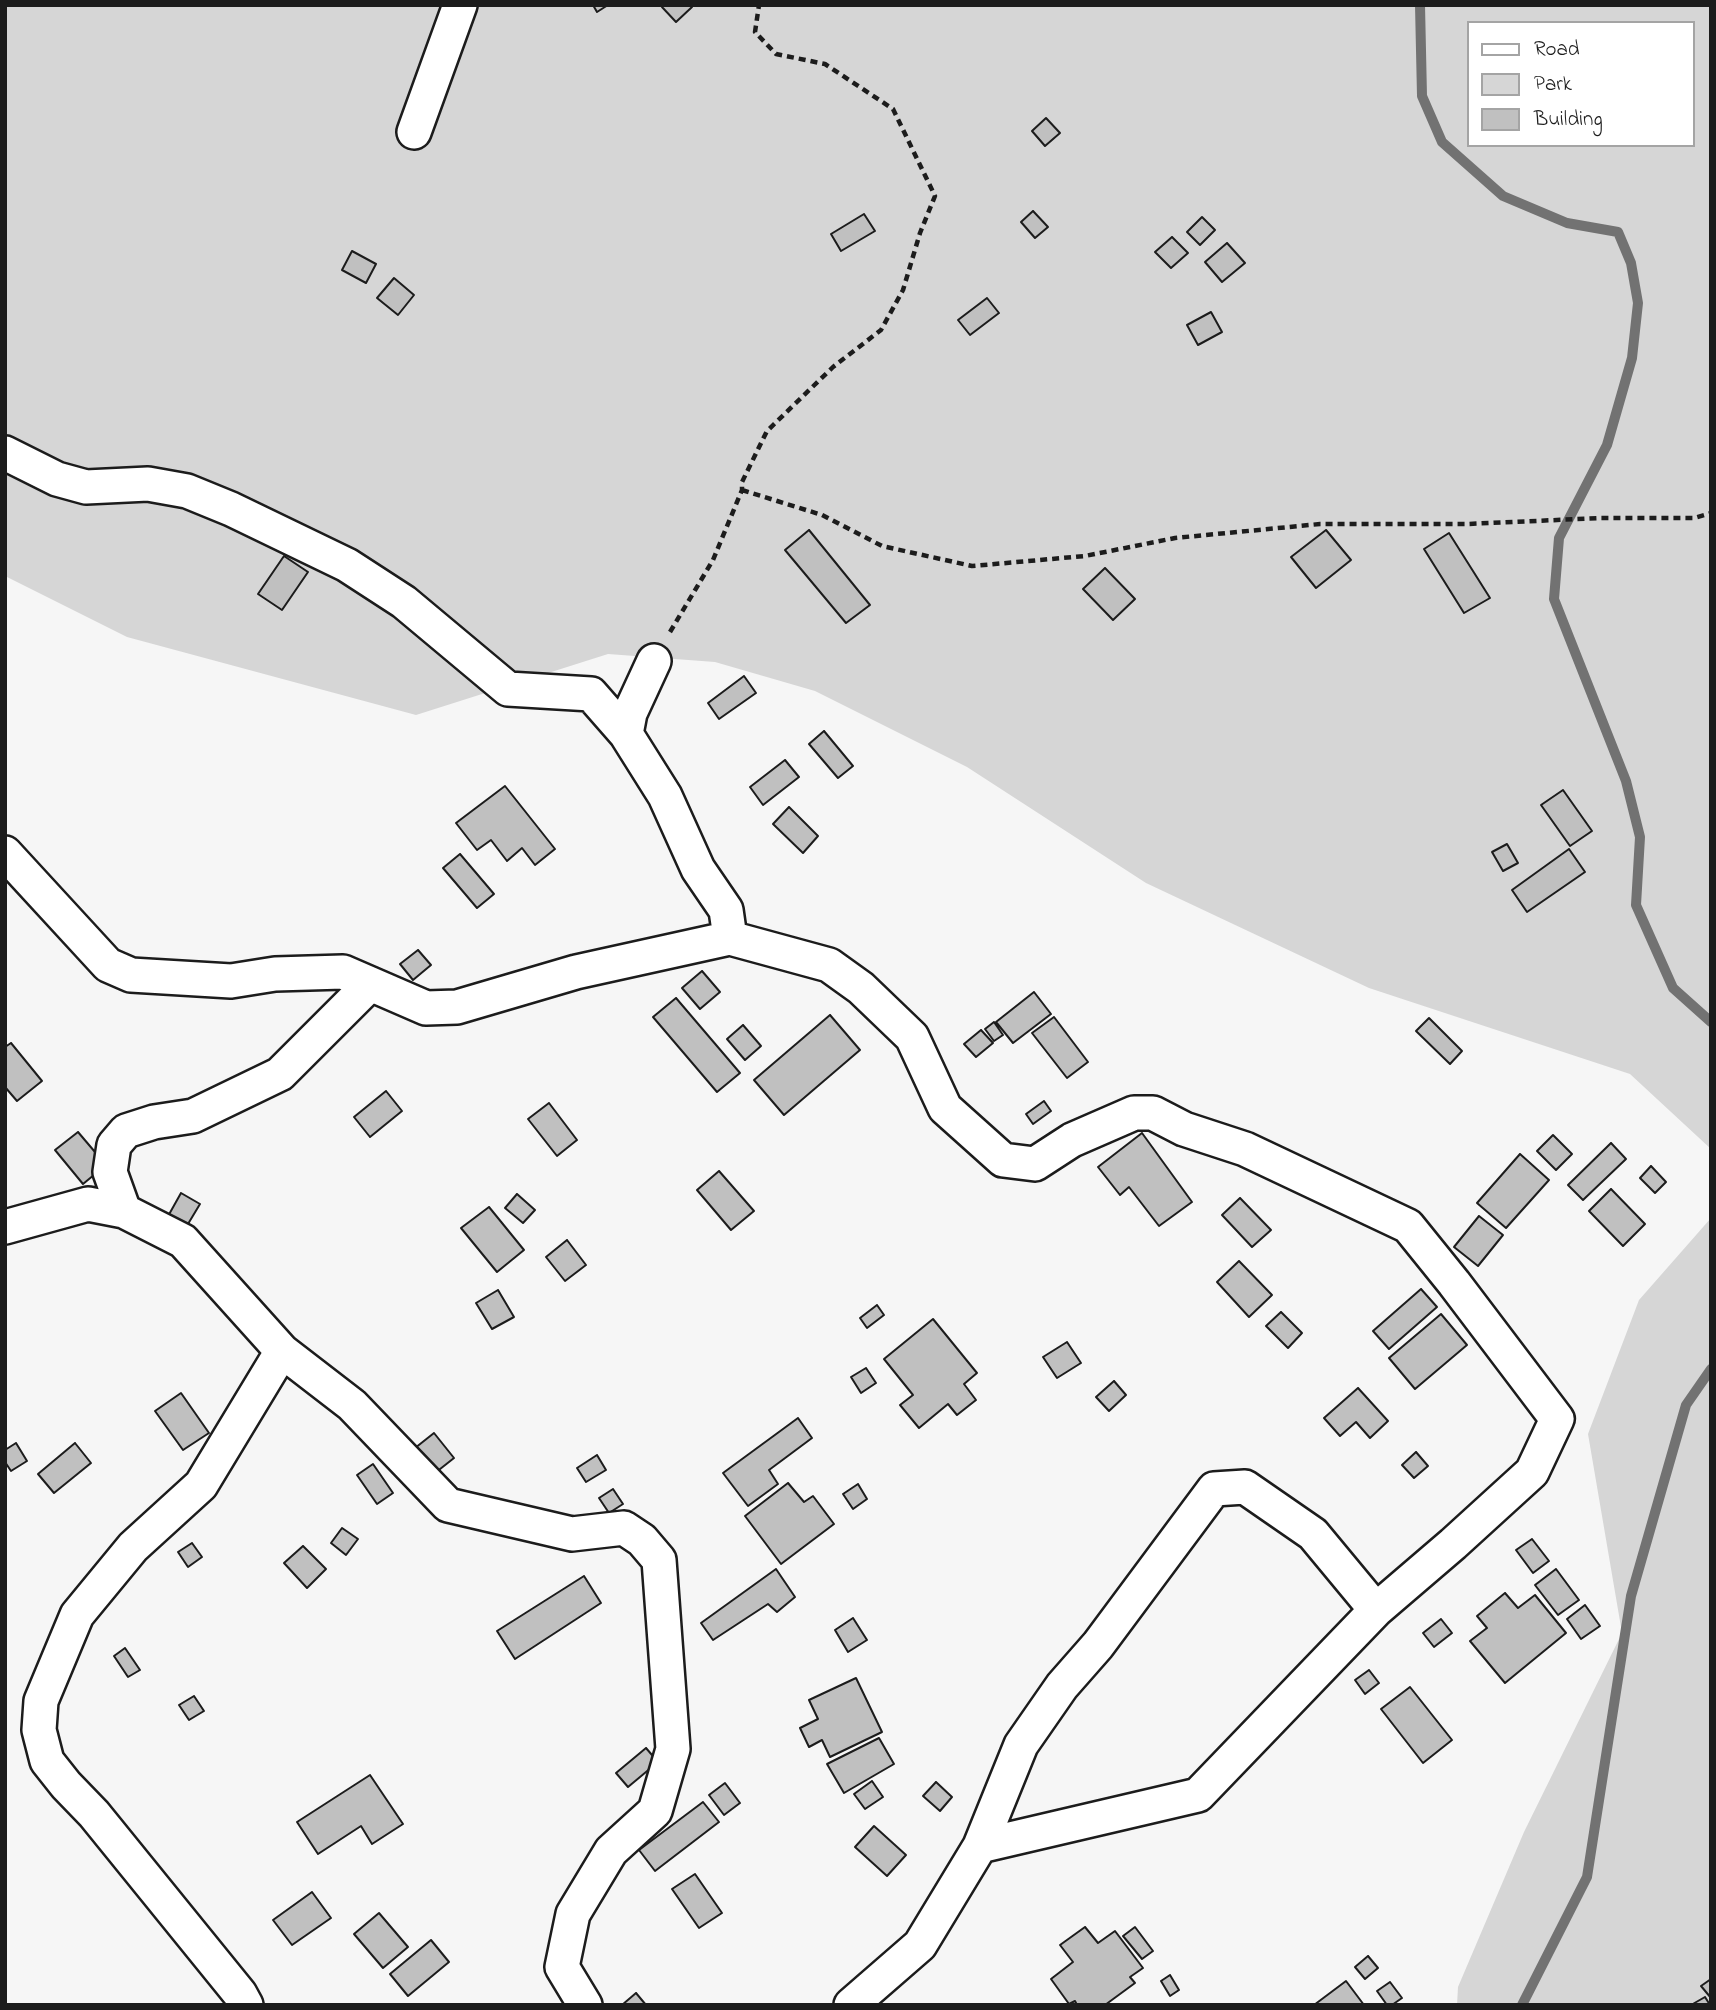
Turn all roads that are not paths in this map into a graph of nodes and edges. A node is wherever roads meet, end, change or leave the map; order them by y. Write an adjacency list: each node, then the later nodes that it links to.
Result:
1 (460, 5): 2 (street)
2 (414, 132)
3 (5, 453): 5 (street)
4 (654, 661): 5 (street)
5 (625, 734): 7 (street)
6 (5, 853): 8 (street)
7 (730, 937): 8 (street); 12 (street)
8 (370, 984): 9 (street)
9 (124, 1211): 10 (street); 11 (street)
10 (5, 1227)
11 (282, 1351): 14 (street); 15 (street)
12 (1376, 1610): 13 (street); 13 (street)
13 (980, 1846): 16 (street)
14 (246, 2005)
15 (585, 2005)
16 (852, 2005)

